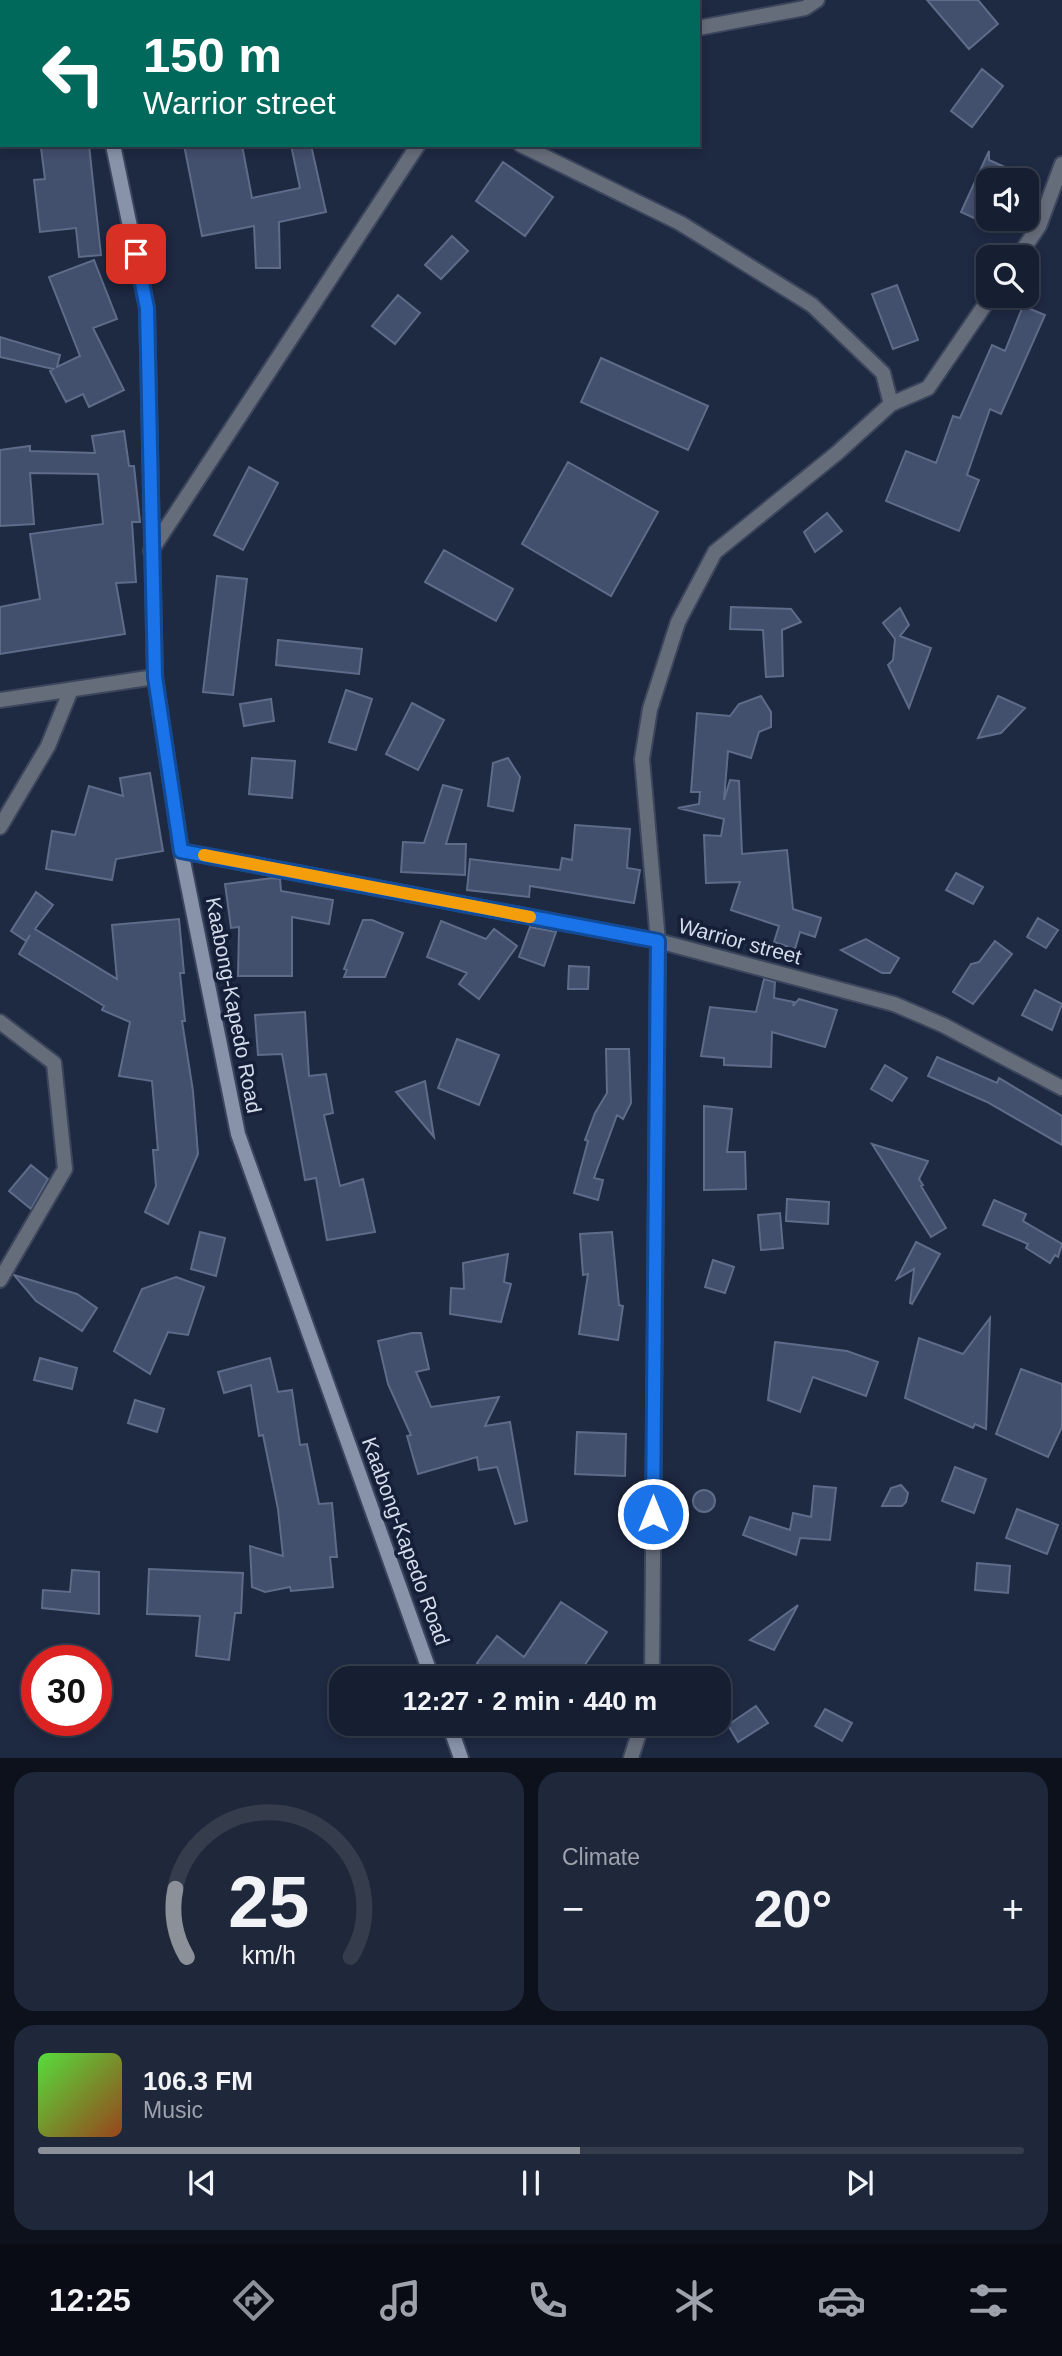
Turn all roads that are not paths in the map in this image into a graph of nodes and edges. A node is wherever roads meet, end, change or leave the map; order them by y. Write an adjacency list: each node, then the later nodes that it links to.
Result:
1 (817, 0): 2 (street)
2 (700, 28)
3 (113, 147): 10 (main road, Kaabong-Kapedo Road)
4 (417, 147): 10 (street)
5 (524, 147): 9 (street)
6 (1062, 164): 7 (street)
7 (1026, 245)
8 (983, 308): 9 (street)
9 (891, 404): 16 (street)
10 (151, 551): 11 (main road, Kaabong-Kapedo Road)
11 (155, 677): 12 (street); 15 (main road, Kaabong-Kapedo Road)
12 (70, 692): 13 (street); 14 (street)
13 (0, 700)
14 (0, 827)
15 (181, 851): 16 (street, Warrior street); 20 (main road, Kaabong-Kapedo Road)
16 (658, 941): 18 (street, Warrior street); 21 (street)
17 (0, 1022): 19 (street)
18 (1062, 1088)
19 (0, 1280)
20 (428, 1666)
21 (652, 1666)
22 (453, 1736): 24 (main road)
23 (638, 1736): 25 (street)
24 (461, 1758)
25 (631, 1758)

